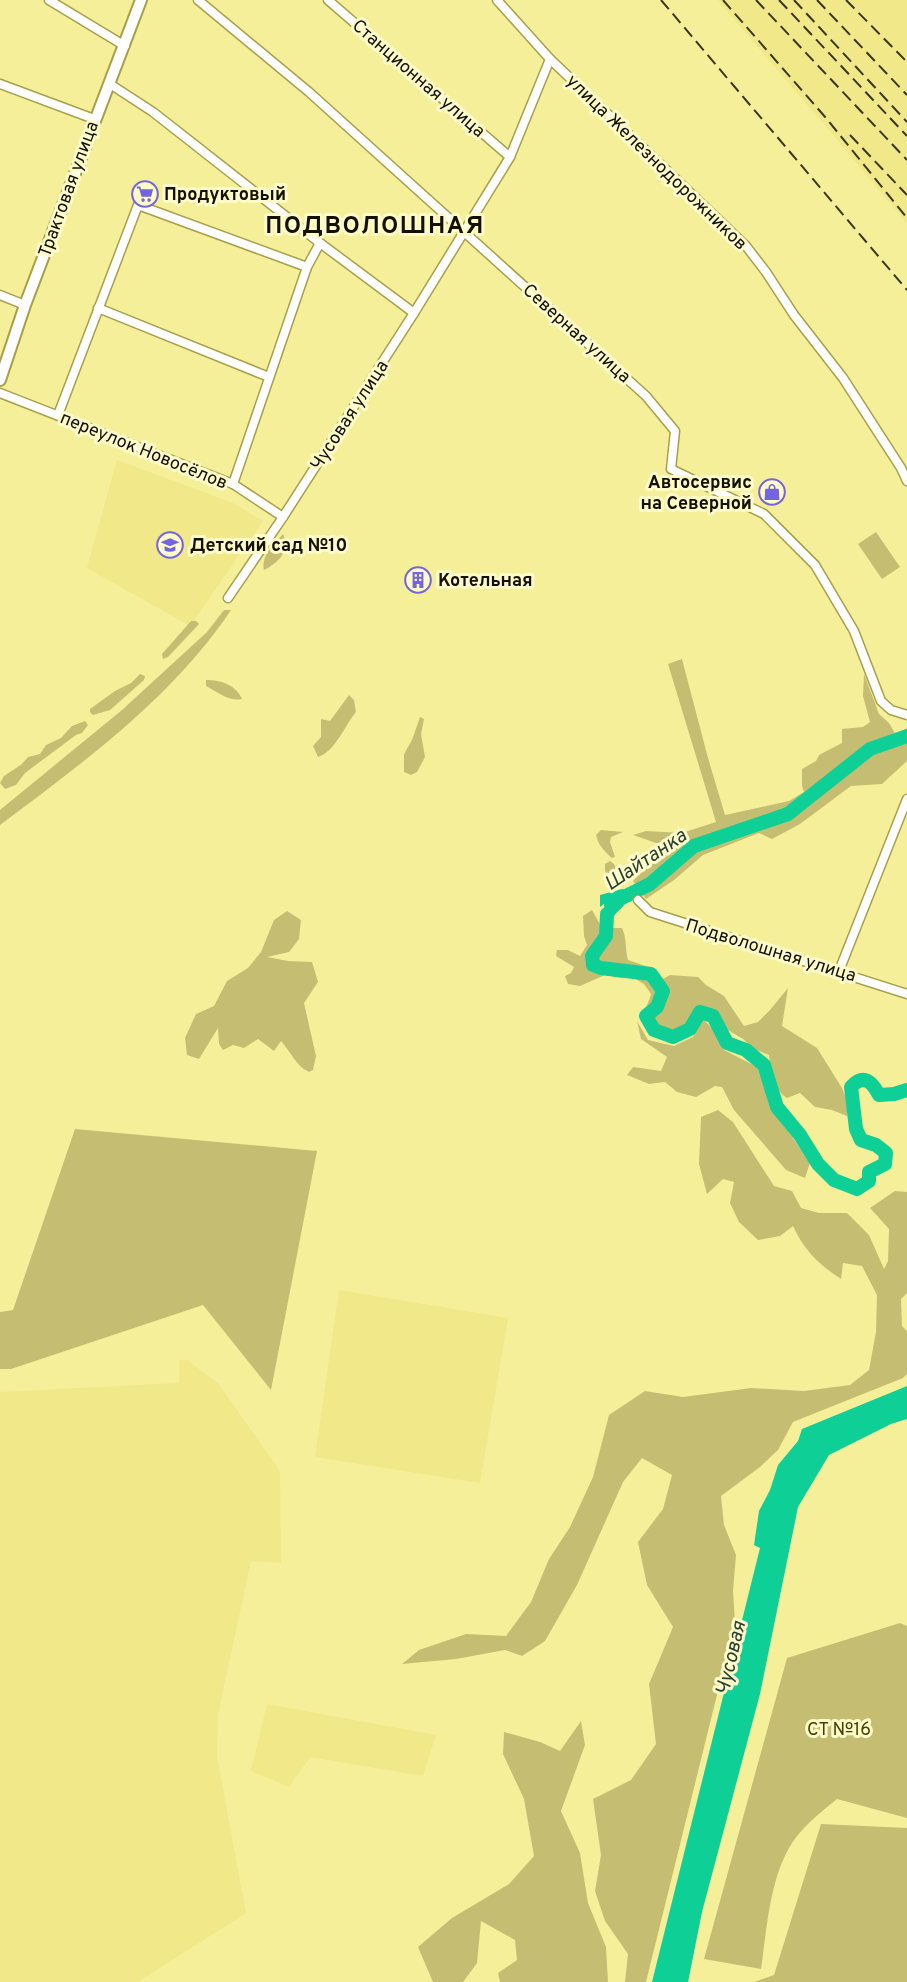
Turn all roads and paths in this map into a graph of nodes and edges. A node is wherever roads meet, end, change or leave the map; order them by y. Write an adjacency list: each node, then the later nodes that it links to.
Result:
1 (49, 0): 6 (street)
2 (141, 0): 6 (street, Трактовая улица)
3 (198, 0): 12 (street, Северная улица)
4 (328, 0): 11 (street, Станционная улица)
5 (497, 0): 7 (street, улица Железнодорожников)
6 (125, 46): 9 (street, Трактовая улица)
7 (549, 59): 11 (street, Чусовая улица); 23 (street, улица Железнодорожников)
8 (0, 84): 10 (street)
9 (110, 84): 10 (street, Трактовая улица); 13 (street)
10 (94, 119): 16 (street, Трактовая улица)
11 (510, 157): 12 (street, Чусовая улица)
12 (463, 232): 18 (street, Чусовая улица); 27 (street, Северная улица)
13 (320, 243): 14 (street); 18 (street)
14 (307, 267): 17 (street); 19 (street)
15 (0, 295): 16 (street)
16 (25, 305): 20 (street, Трактовая улица)
17 (98, 308): 19 (street); 22 (street)
18 (414, 313): 25 (street, Чусовая улица)
19 (269, 377): 24 (street)
20 (0, 380)
21 (0, 393): 22 (street, переулок Новосёлов)
22 (57, 415): 24 (street, переулок Новосёлов)
23 (907, 481)
24 (233, 484): 25 (street, переулок Новосёлов)
25 (283, 517): 26 (street, Чусовая улица)
26 (228, 598)
27 (907, 715)
28 (907, 799): 30 (street)
29 (638, 900): 30 (street, Подволошная улица)
30 (839, 971): 31 (street, Подволошная улица)
31 (907, 994)

